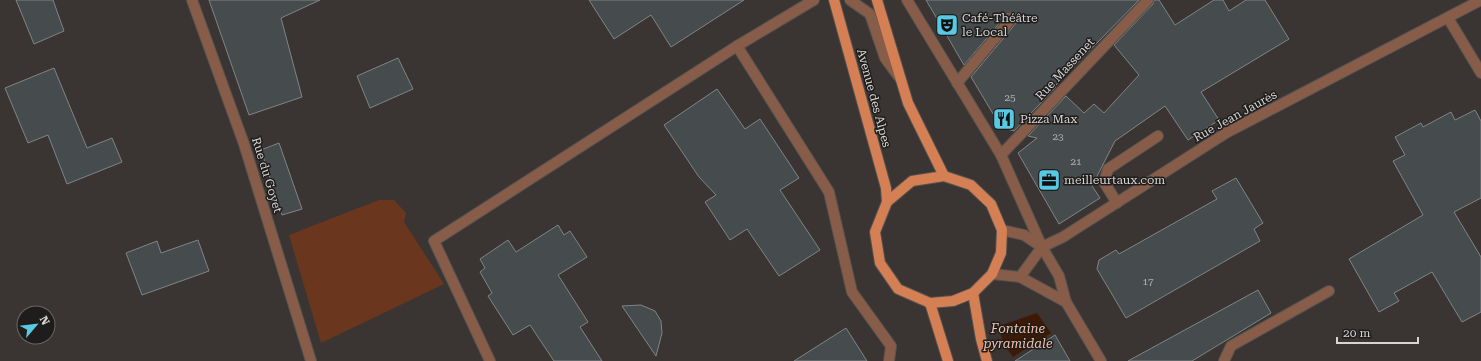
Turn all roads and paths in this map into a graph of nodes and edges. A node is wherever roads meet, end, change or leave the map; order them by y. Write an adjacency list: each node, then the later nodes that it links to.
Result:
1 (192, 0): 28 (street, Rue du Goyet)
2 (814, 0): 11 (street)
3 (834, 0): 18 (main road, Avenue des Alpes)
4 (850, 0): 13 (street)
5 (877, 0): 13 (main road)
6 (907, 0): 14 (street)
7 (1148, 0): 16 (street, Rue Massenet)
8 (1481, 0): 10 (street, Rue Jean Jaurès)
9 (1012, 18): 14 (street)
10 (1448, 18): 12 (street); 19 (street, Rue Jean Jaurès)
11 (737, 46): 29 (street); 30 (street)
12 (1481, 73)
13 (899, 77): 17 (main road)
14 (957, 83): 16 (street)
15 (1158, 136): 19 (street)
16 (1001, 155): 21 (street)
17 (944, 176): 18 (main road, Avenue des Alpes); 20 (main road, Avenue des Alpes)
18 (887, 202): 26 (main road, Avenue des Alpes)
19 (1117, 202): 21 (street, Rue Jean Jaurès)
20 (1002, 230): 21 (street); 22 (main road, Avenue des Alpes)
21 (1042, 247): 23 (street, Rue Jean Jaurès); 27 (street)
22 (992, 274): 23 (street); 25 (main road, Avenue des Alpes)
23 (1020, 278): 27 (street)
24 (1329, 291): 34 (street)
25 (973, 293): 26 (main road, Avenue des Alpes); 32 (main road)
26 (930, 302): 31 (main road)
27 (1066, 302): 33 (street)
28 (311, 361)
29 (490, 361)
30 (889, 361)
31 (948, 361)
32 (987, 361)
33 (1101, 361)
34 (1224, 361)

